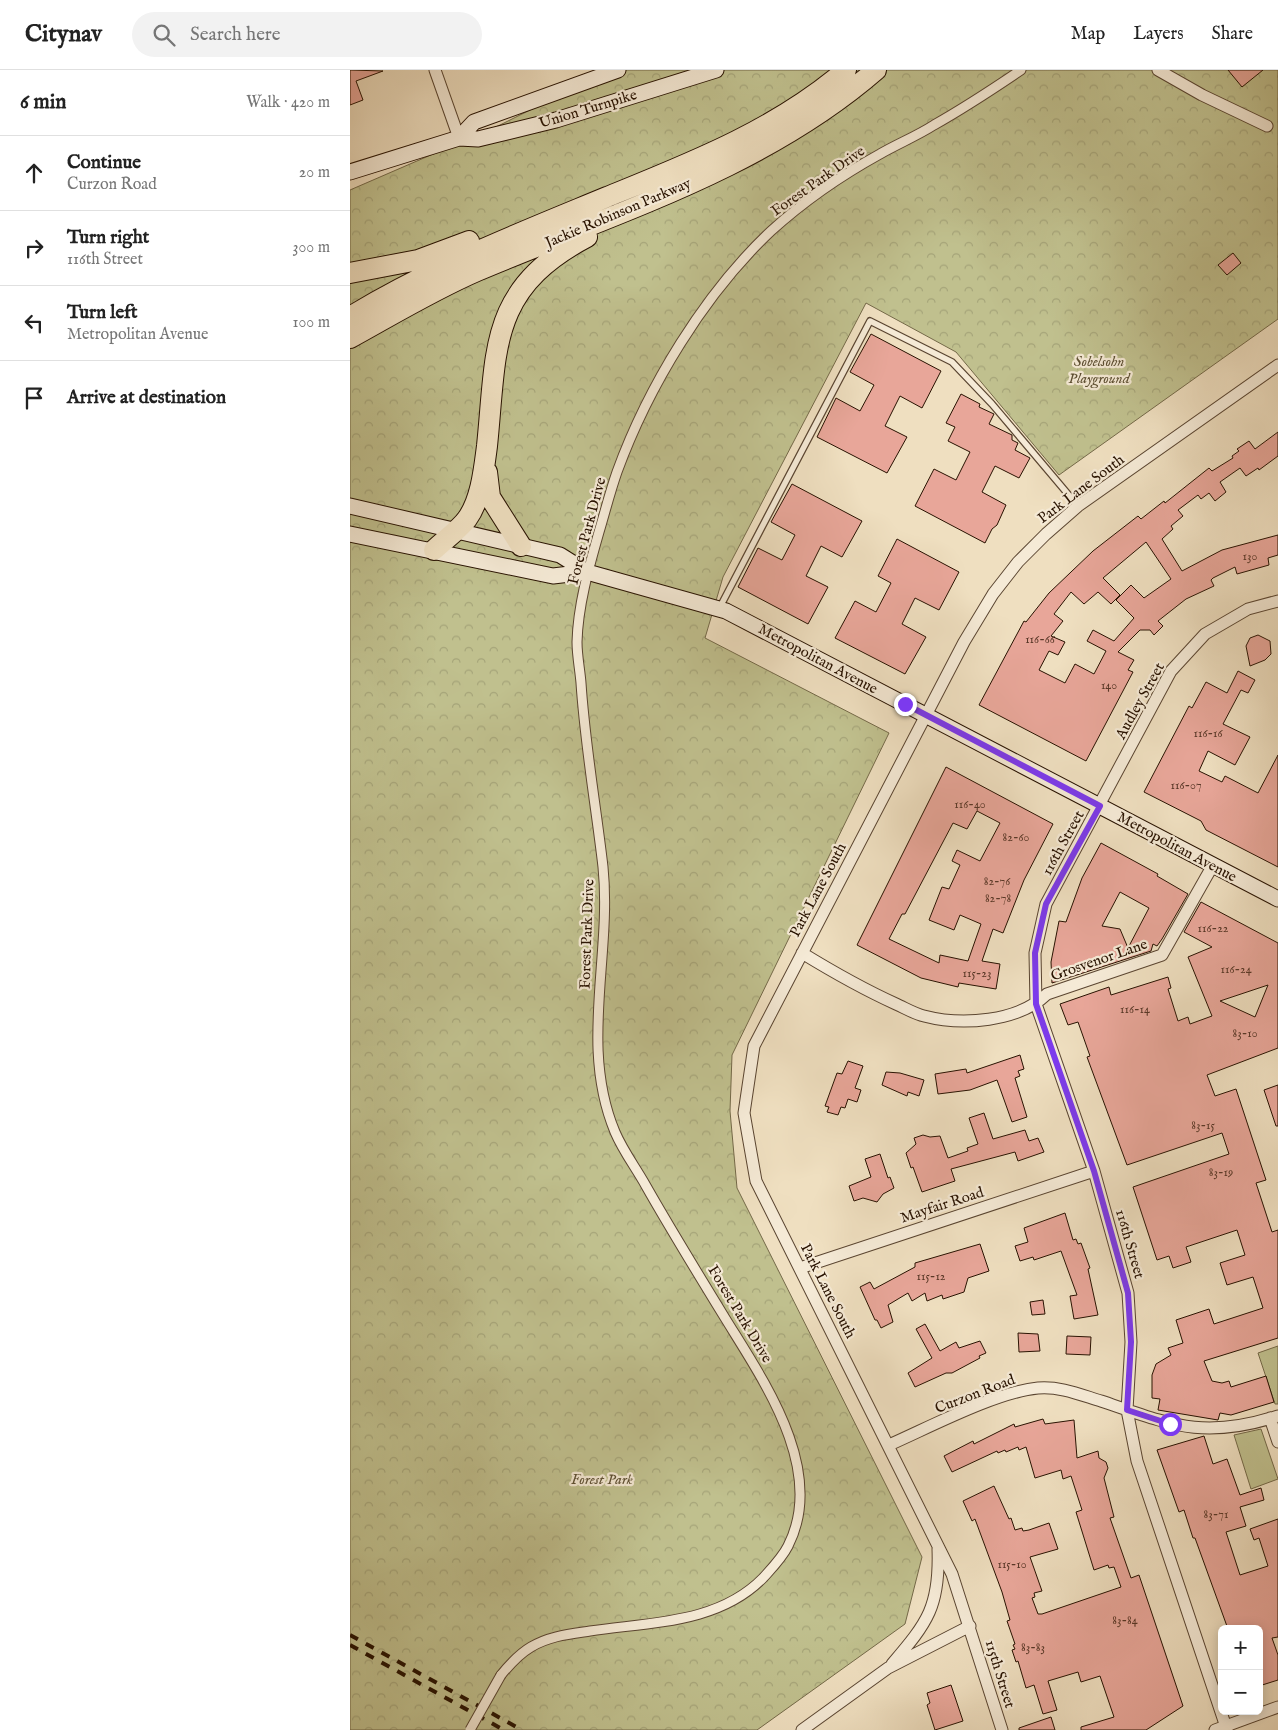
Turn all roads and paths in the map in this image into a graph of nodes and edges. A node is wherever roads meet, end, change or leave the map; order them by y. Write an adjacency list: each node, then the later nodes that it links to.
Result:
1 (435, 70): 9 (street)
2 (618, 70): 9 (main road, Union Turnpike)
3 (716, 70): 9 (main road, Union Turnpike)
4 (846, 70): 12 (highway, Jackie Robinson Parkway)
5 (876, 70): 11 (highway, Jackie Robinson Parkway)
6 (1021, 70): 24 (street, Forest Park Drive)
7 (1158, 70): 8 (street)
8 (1267, 126)
9 (459, 138): 10 (main road, Union Turnpike)
10 (350, 172)
11 (677, 190): 15 (highway, Jackie Robinson Parkway); 17 (highway)
12 (548, 221): 13 (highway); 14 (highway, Jackie Robinson Parkway)
13 (350, 273)
14 (350, 317)
15 (350, 338)
16 (1278, 365): 19 (street, Park Lane South)
17 (486, 458): 20 (highway); 22 (highway)
18 (350, 506): 20 (main road, Metropolitan Avenue)
19 (1078, 506): 26 (lane); 27 (street, Park Lane South)
20 (453, 531): 22 (main road, Metropolitan Avenue); 23 (highway)
21 (350, 534): 23 (main road, Metropolitan Avenue)
22 (521, 546): 24 (main road, Metropolitan Avenue)
23 (434, 550): 24 (main road, Metropolitan Avenue)
24 (587, 572): 26 (main road, Metropolitan Avenue); 44 (street, Forest Park Drive, bridge)
25 (1278, 601): 28 (street, Audley Street)
26 (719, 609): 27 (main road, Metropolitan Avenue)
27 (926, 715): 28 (main road, Metropolitan Avenue); 31 (street, Park Lane South)
28 (1100, 806): 29 (main road, Metropolitan Avenue); 32 (street, 116th Street)
29 (1213, 865): 30 (main road, Metropolitan Avenue); 32 (street, Grosvenor Lane)
30 (1278, 899)
31 (802, 953): 32 (street, Grosvenor Lane); 34 (street, Park Lane South)
32 (1036, 1004): 33 (street, 116th Street)
33 (1094, 1171): 34 (street, Mayfair Road); 35 (street, 116th Street)
34 (800, 1268): 38 (street, Park Lane South)
35 (1127, 1410): 36 (street, Curzon Road); 38 (street, Curzon Road); 43 (street, 116th Street)
36 (1274, 1417): 37 (street)
37 (1278, 1442)
38 (889, 1445): 39 (street, Park Lane South)
39 (938, 1545): 40 (street, Park Lane South); 41 (street, Park Lane South)
40 (970, 1626): 41 (street, Park Lane South); 46 (street, 115th Street)
41 (888, 1668): 45 (street, Park Lane South)
42 (1278, 1707): 43 (street)
43 (1223, 1728)
44 (470, 1730)
45 (802, 1730)
46 (1002, 1730)

